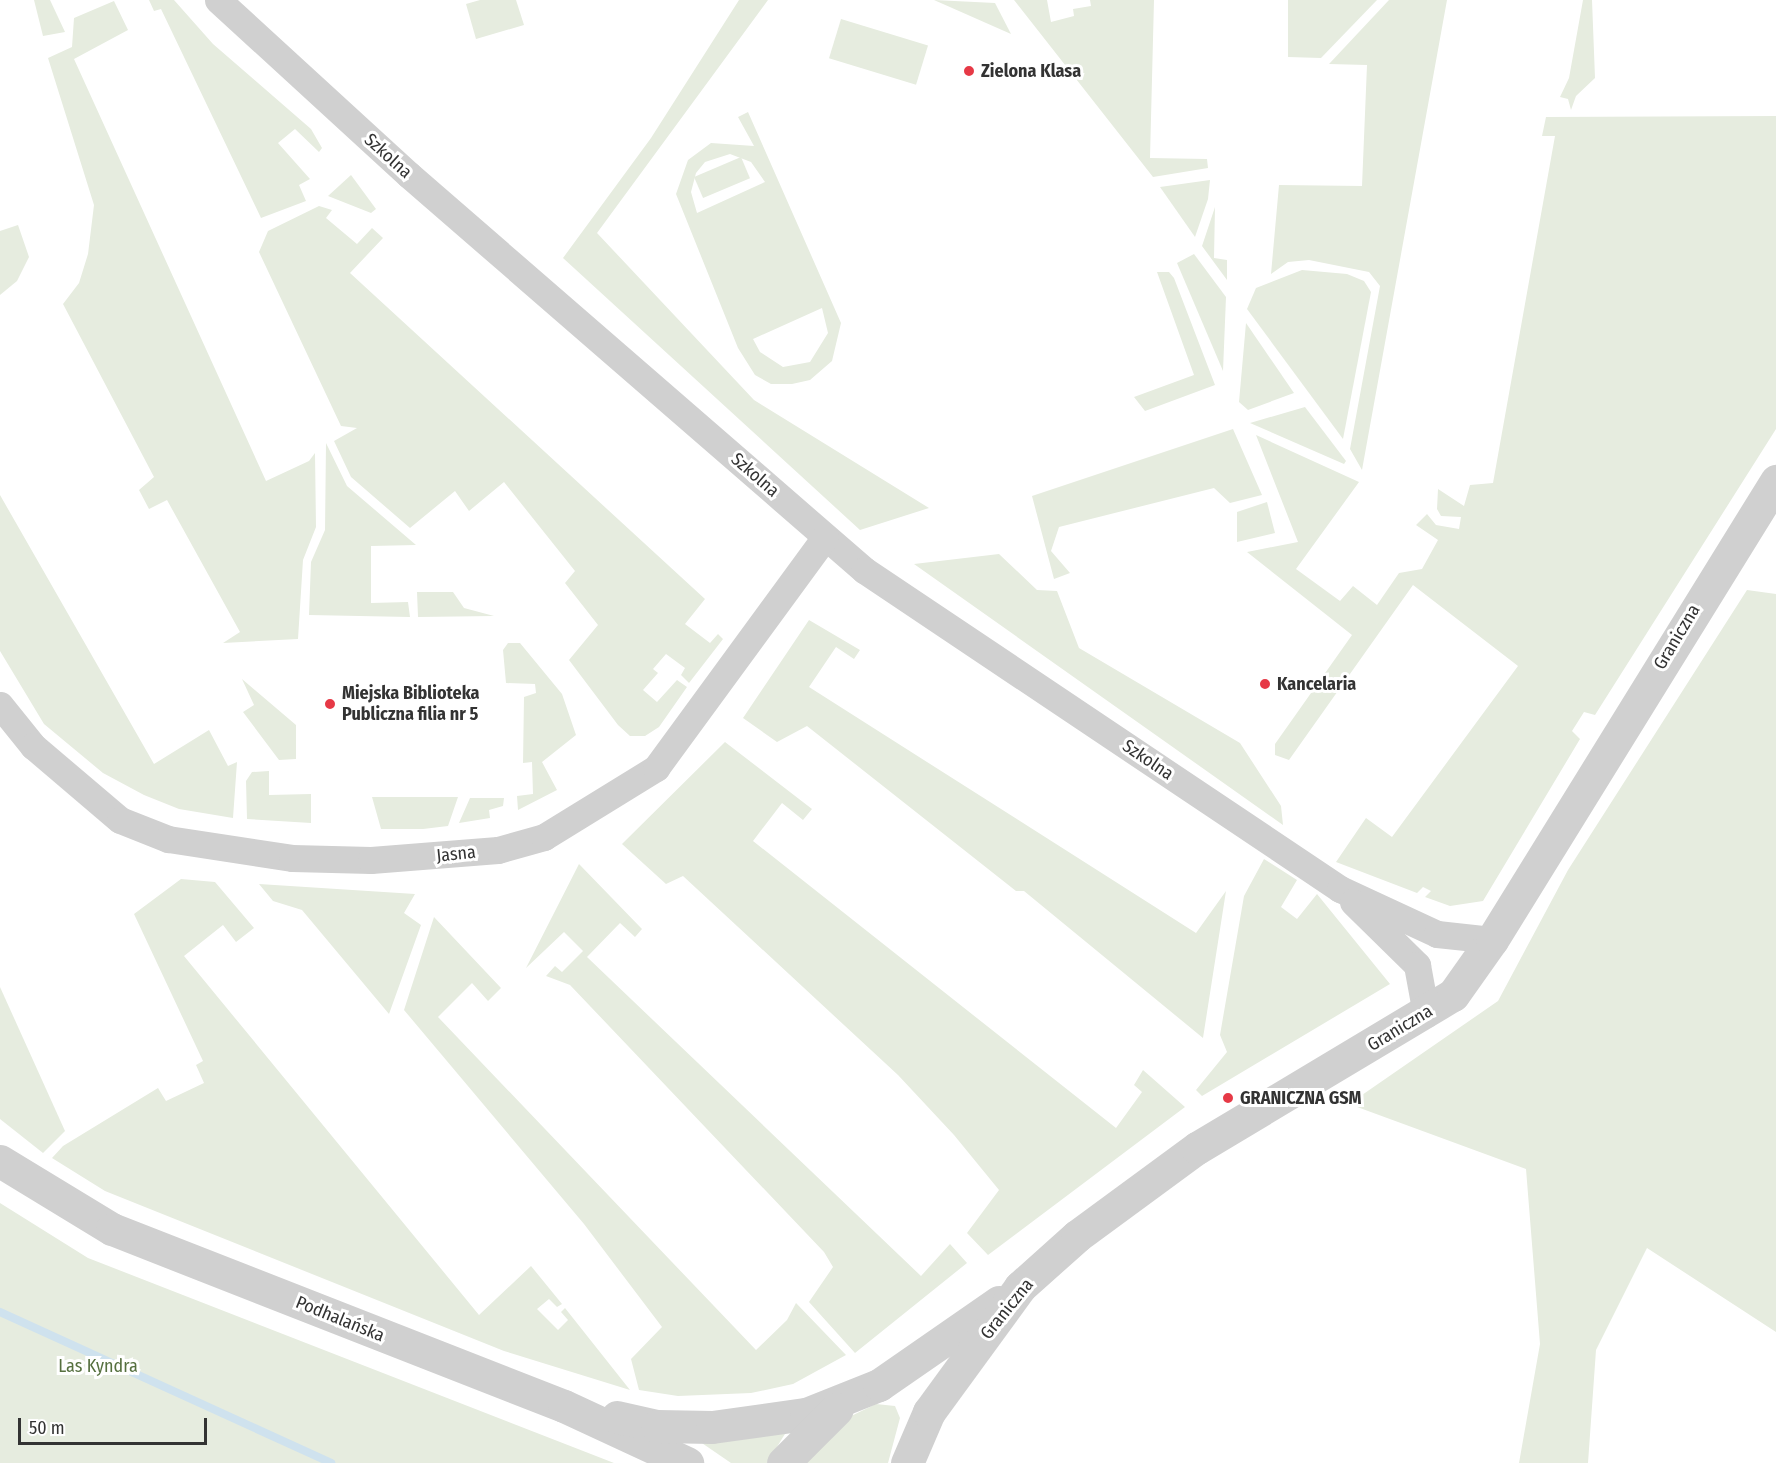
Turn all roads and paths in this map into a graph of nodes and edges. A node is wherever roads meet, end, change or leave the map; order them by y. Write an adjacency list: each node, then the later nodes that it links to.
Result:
1 (218, 0): 3 (street, Szkolna)
2 (1776, 481): 6 (street, Graniczna)
3 (825, 537): 4 (street, Jasna); 5 (street, Szkolna)
4 (0, 705)
5 (1340, 889): 6 (street, Szkolna); 7 (street, Szkolna)
6 (1492, 940): 7 (street, Graniczna)
7 (1426, 1014): 9 (street, Graniczna)
8 (0, 1161): 12 (street, Podhalańska)
9 (1020, 1287): 10 (street); 13 (street, Graniczna)
10 (896, 1373): 11 (street); 13 (street)
11 (845, 1402): 12 (street); 15 (street)
12 (564, 1406): 14 (street, Podhalańska)
13 (929, 1412): 16 (street, Graniczna)
14 (687, 1463)
15 (783, 1463)
16 (907, 1463)

